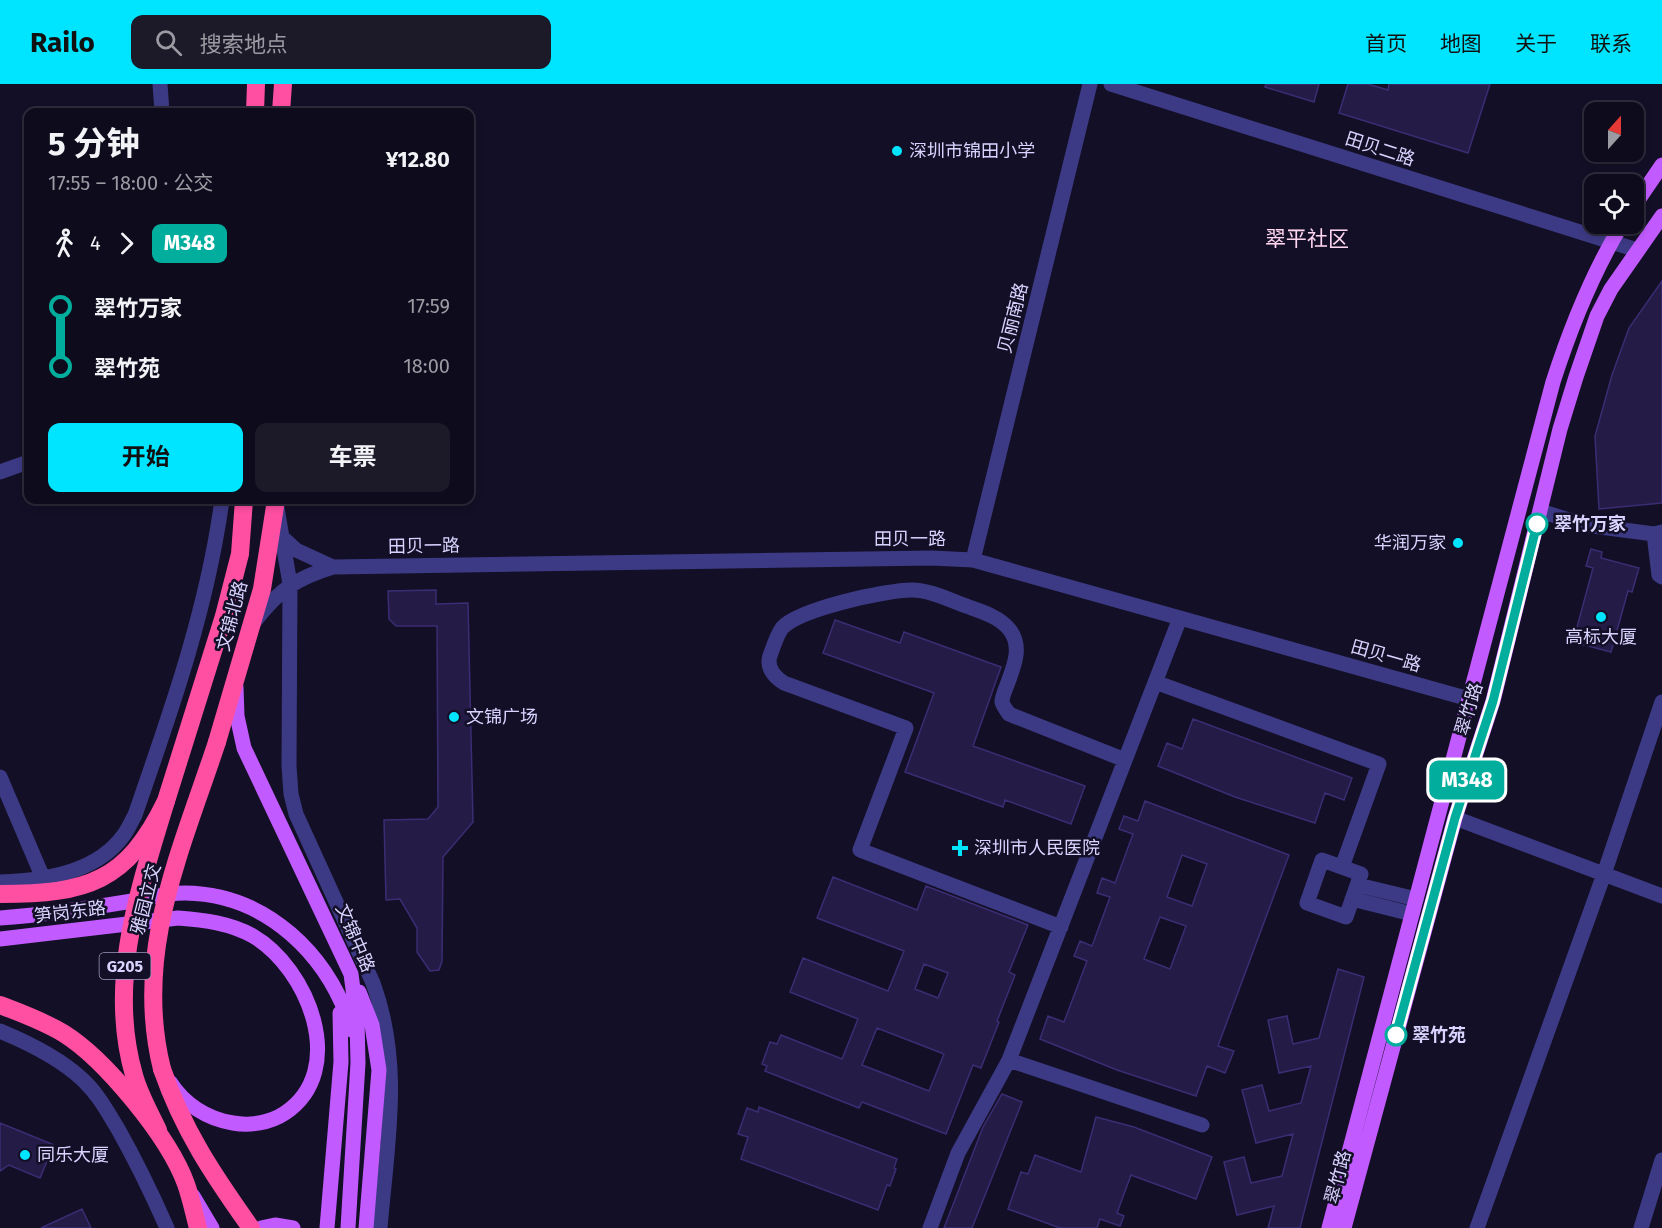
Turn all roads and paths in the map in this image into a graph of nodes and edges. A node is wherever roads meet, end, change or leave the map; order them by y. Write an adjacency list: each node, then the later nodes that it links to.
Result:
1 (160, 84): 6 (street)
2 (256, 84): 7 (highway)
3 (283, 84): 8 (highway)
4 (1090, 84): 24 (street, 贝丽南路)
5 (1111, 84): 13 (street, 田贝二路)
6 (162, 108)
7 (255, 108)
8 (281, 108)
9 (1662, 165): 10 (main road)
10 (1644, 191)
11 (1662, 216): 14 (main road, 翠竹路)
12 (1616, 234): 13 (main road, 翠竹路)
13 (1611, 242): 14 (street, 田贝二路); 32 (main road, 翠竹路)
14 (1637, 250): 21 (main road, 翠竹路)
15 (24, 463): 16 (street)
16 (0, 472)
17 (222, 504): 41 (street)
18 (244, 504): 37 (highway, 文锦北路 / G205)
19 (275, 504): 29 (highway, 文锦北路 / G205)
20 (277, 504): 23 (street)
21 (1540, 511): 22 (street); 38 (main road, 翠竹路)
22 (1658, 533): 26 (street)
23 (282, 537): 25 (street, 田贝一路); 27 (street)
24 (973, 560): 25 (street, 田贝一路); 28 (street, 田贝一路)
25 (333, 567): 27 (street, 田贝一路)
26 (1662, 577)
27 (290, 584): 29 (street, 田贝一路); 70 (street)
28 (1180, 618): 31 (street); 32 (street, 田贝一路)
29 (253, 624): 30 (highway, 文锦北路 / G205)
30 (236, 681): 34 (highway, 文锦北路 / G205); 50 (main road, 文锦中路)
31 (1155, 682): 35 (street); 39 (street)
32 (1469, 699): 46 (main road, 翠竹路)
33 (1662, 702): 40 (street)
34 (217, 742): 56 (highway, 雅园立交 / G205, bridge)
35 (1125, 760): 48 (street); 48 (street)
36 (0, 777): 41 (street)
37 (166, 801): 44 (highway, bridge); 58 (highway, G205, bridge)
38 (1455, 818): 40 (street); 73 (main road, 翠竹路)
39 (1342, 867): 43 (street); 43 (street)
40 (1604, 874): 45 (street); 74 (street)
41 (43, 878): 42 (street)
42 (0, 882)
43 (1355, 892): 46 (street)
44 (0, 894)
45 (1662, 896)
46 (1414, 907): 72 (main road, 翠竹路)
47 (0, 918): 51 (main road, 笋岗东路)
48 (1061, 927): 54 (street)
49 (0, 939): 56 (main road, 笋岗东路)
50 (351, 974): 55 (main road, 文锦中路); 69 (main road)
51 (338, 994): 55 (main road, 笋岗东路); 67 (main road)
52 (0, 1005): 58 (highway, bridge)
53 (0, 1031): 61 (street)
54 (1009, 1060): 57 (street); 71 (street)
55 (358, 1063): 68 (main road, 文锦中路)
56 (162, 1069): 64 (highway, 雅园立交 / G205)
57 (1202, 1125)
58 (158, 1130): 60 (highway, G205)
59 (1662, 1160): 75 (street)
60 (186, 1183): 62 (highway, G205); 63 (main road)
61 (163, 1227)
62 (198, 1228)
63 (212, 1228)
64 (251, 1228)
65 (261, 1228): 66 (main road)
66 (293, 1228)
67 (327, 1228)
68 (348, 1228)
69 (366, 1228)
70 (380, 1228)
71 (930, 1228)
72 (1329, 1228)
73 (1344, 1228)
74 (1477, 1228)
75 (1641, 1228)

